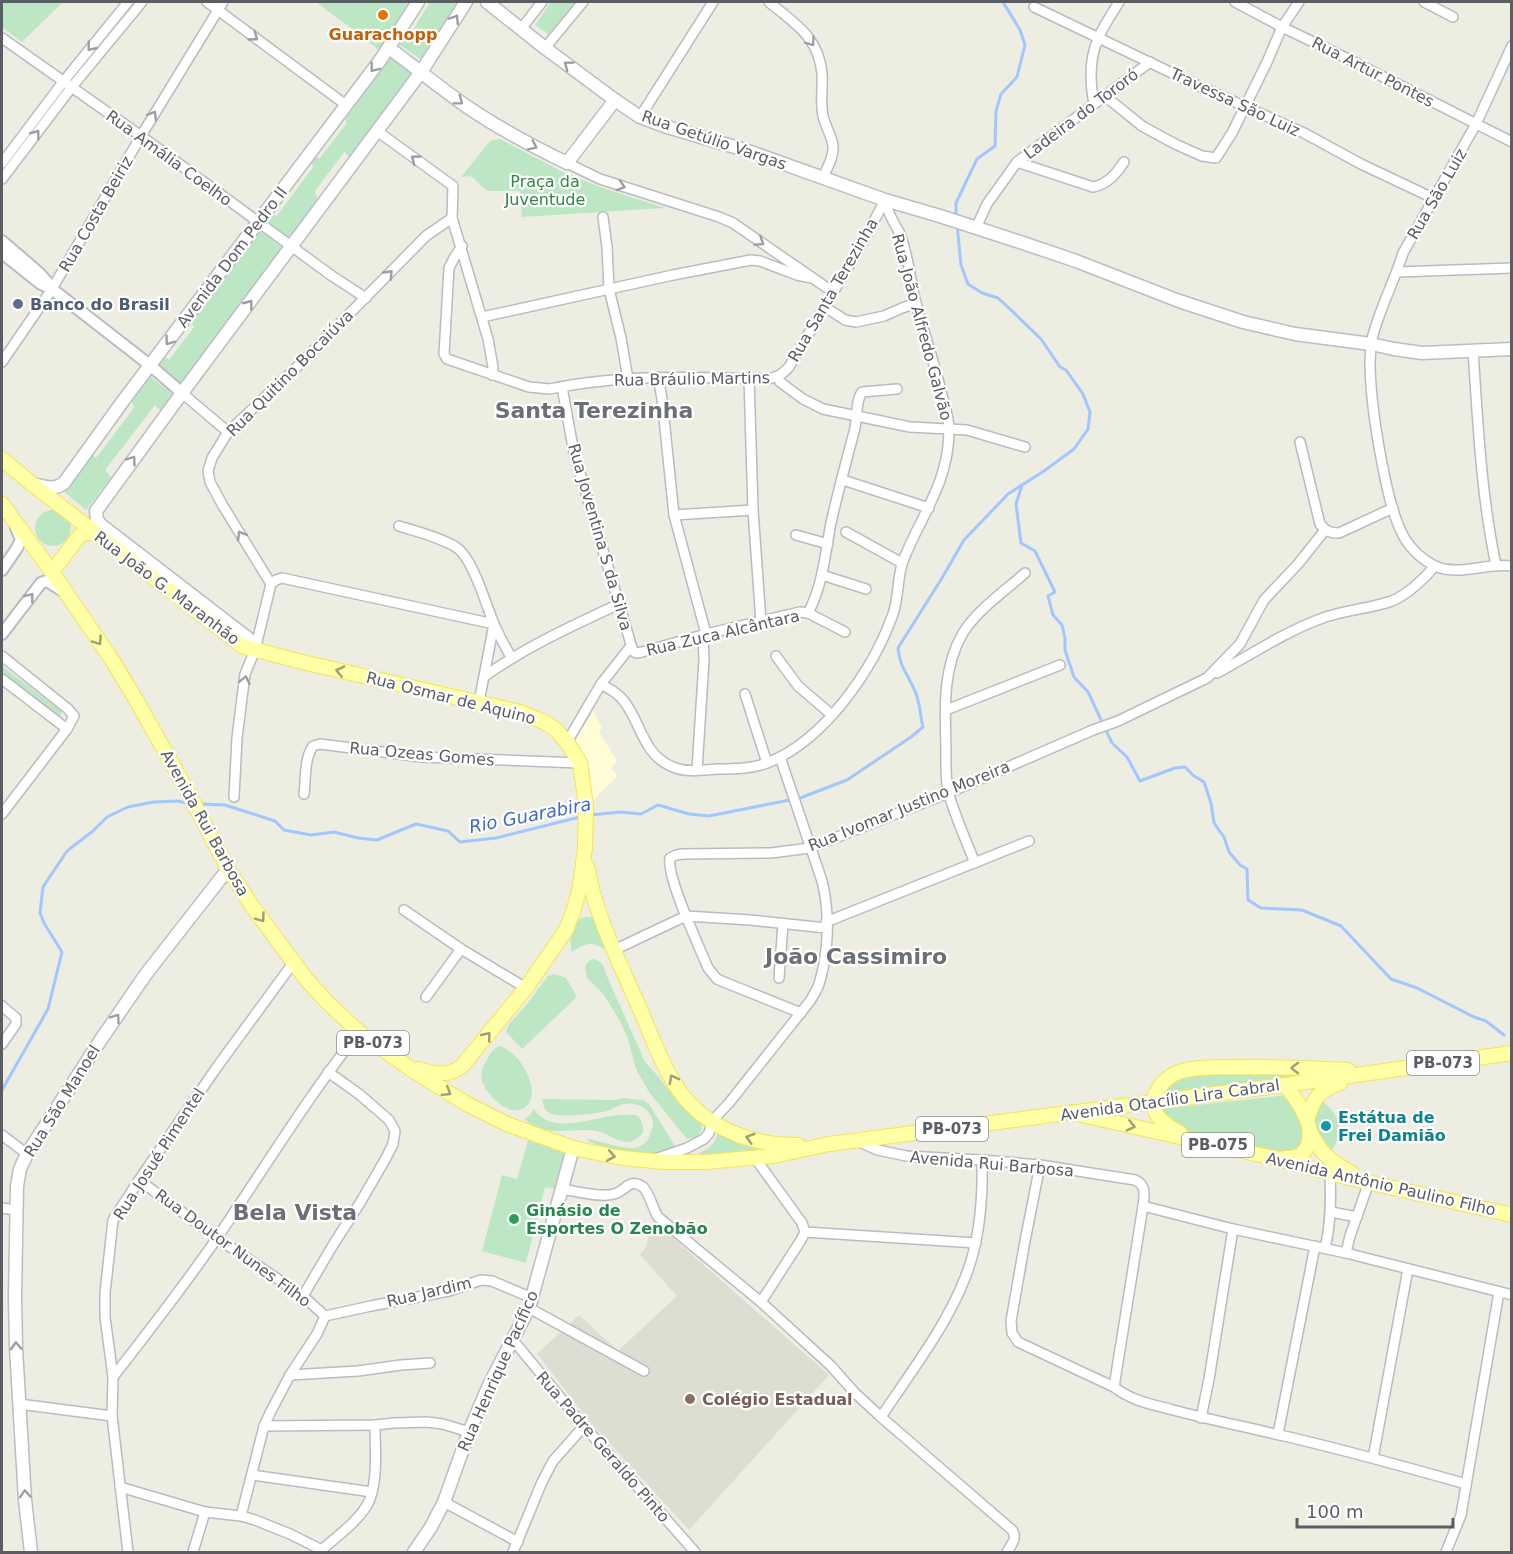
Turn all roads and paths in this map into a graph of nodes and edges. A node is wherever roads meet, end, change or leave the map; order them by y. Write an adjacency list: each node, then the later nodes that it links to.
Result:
1 (128, 2): 27 (street, one-way to 27)
2 (142, 2): 28 (street)
3 (207, 2): 15 (street)
4 (418, 2): 23 (main road, Avenida Dom Pedro II)
5 (466, 2): 26 (main road, one-way to 5)
6 (487, 2): 19 (main road, Rua Getúlio Vargas)
7 (542, 2): 19 (street)
8 (584, 2): 24 (street)
9 (713, 2): 34 (street)
10 (770, 2): 43 (street, one-way to 43)
11 (1119, 2): 21 (street)
12 (1235, 2): 18 (street, Rua Artur Pontes)
13 (1299, 2): 18 (street)
14 (1424, 2): 17 (street)
15 (220, 6): 32 (street, one-way to 32); 37 (street, Rua Costa Beiriz, one-way to 15)
16 (1034, 7): 21 (street, Travessa São Luiz)
17 (1453, 17)
18 (1282, 27): 33 (street); 35 (street, Rua Artur Pontes)
19 (521, 29): 24 (main road, Rua Getúlio Vargas)
20 (2, 38): 27 (street, Rua Amália Coelho)
21 (1098, 38): 25 (street, Travessa São Luiz); 31 (street)
22 (1512, 46): 35 (street, Rua São Luiz)
23 (389, 48): 26 (main road); 32 (main road, Avenida Dom Pedro II, one-way to 32)
24 (545, 48): 30 (main road, Rua Getúlio Vargas, one-way to 24)
25 (1150, 62): 29 (street, Ladeira do Tororó); 33 (street, Travessa São Luiz)
26 (421, 72): 36 (main road); 42 (main road, one-way to 42)
27 (63, 82): 28 (street, Rua Amália Coelho); 41 (street)
28 (71, 88): 37 (street, Rua Amália Coelho); 44 (street, one-way to 28)
29 (1105, 96): 31 (street, Ladeira do Tororó); 33 (street)
30 (615, 100): 34 (main road, Rua Getúlio Vargas); 42 (main road)
31 (1094, 104): 39 (street, Ladeira do Tororó)
32 (346, 105): 49 (main road, Avenida Dom Pedro II)
33 (1245, 106): 45 (street, Travessa São Luiz)
34 (640, 117): 43 (main road, Rua Getúlio Vargas)
35 (1476, 124): 38 (street, Rua Artur Pontes); 45 (street, Rua São Luiz)
36 (377, 131): 48 (street, one-way to 36); 52 (main road)
37 (141, 135): 49 (street, Rua Amália Coelho); 58 (street, Rua Costa Beiriz)
38 (1512, 142)
39 (1017, 162): 40 (street); 50 (street, Ladeira do Tororó)
40 (1124, 162)
41 (2, 163)
42 (567, 163): 57 (street, one-way to 57)
43 (823, 177): 46 (main road, Rua Getúlio Vargas)
44 (2, 179)
45 (1435, 199): 56 (street, Rua São Luiz)
46 (885, 200): 50 (main road, Rua Getúlio Vargas); 60 (street, Rua Santa Terezinha); 62 (street, Rua João Alfredo Galvão)
47 (603, 217): 59 (street)
48 (452, 218): 53 (street); 61 (street, Rua Quitino Bocaiúva, one-way to 48)
49 (257, 222): 52 (street, Rua Amália Coelho); 69 (main road, Avenida Dom Pedro II, one-way to 69)
50 (973, 227): 65 (main road, Rua Getúlio Vargas)
51 (2, 241): 58 (street)
52 (291, 245): 61 (street, Rua Amália Coelho); 77 (main road, one-way to 52)
53 (462, 246): 64 (street); 70 (street, Rua Bráulio Martins)
54 (2, 253): 58 (street)
55 (1512, 268): 56 (street)
56 (1397, 272): 65 (street, Rua São Luiz)
57 (812, 278): 59 (street); 60 (street)
58 (52, 289): 68 (street, Rua Costa Beiriz); 69 (street)
59 (609, 289): 64 (street); 74 (street)
60 (833, 292): 63 (street, Rua Santa Terezinha)
61 (366, 298): 80 (street, Rua Quitino Bocaiúva)
62 (916, 303): 63 (street); 79 (street, Rua João Alfredo Galvão)
63 (825, 307): 72 (street, Rua Santa Terezinha)
64 (482, 317): 70 (street)
65 (1371, 344): 67 (main road, Rua Getúlio Vargas); 88 (street, Rua São Luiz)
66 (1512, 349): 67 (main road, Rua Getúlio Vargas)
67 (1473, 351): 98 (street)
68 (2, 362)
69 (151, 366): 77 (street); 85 (main road, Avenida Dom Pedro II)
70 (492, 375): 75 (street, Rua Bráulio Martins)
71 (658, 377): 73 (street, Rua Bráulio Martins); 74 (street, Rua Bráulio Martins); 90 (street)
72 (778, 377): 73 (street, Rua Bráulio Martins); 78 (street, Rua Bráulio Martins)
73 (749, 378): 89 (street)
74 (628, 379): 75 (street, Rua Bráulio Martins)
75 (562, 387): 108 (street, Rua Joventina S da Silva)
76 (897, 389): 78 (street)
77 (182, 393): 80 (street); 116 (main road, Rua João G. Maranhão, one-way to 77)
78 (857, 416): 79 (street, Rua Bráulio Martins); 84 (street)
79 (949, 428): 82 (street, Rua Bráulio Martins); 87 (street, Rua João Alfredo Galvão)
80 (228, 432): 105 (street, Rua Quitino Bocaiúva, one-way to 80)
81 (1300, 442): 92 (street)
82 (1025, 447)
83 (2, 459): 85 (main road, Rua João G. Maranhão)
84 (843, 480): 87 (street); 96 (street)
85 (32, 484): 94 (main road, Rua João G. Maranhão)
86 (4, 508): 101 (street); 102 (main road, PB-073)
87 (929, 508): 97 (street, Rua João Alfredo Galvão)
88 (1392, 508): 92 (street); 99 (street, Rua São Luiz)
89 (753, 510): 90 (street); 110 (street)
90 (674, 515): 114 (street)
91 (399, 526): 111 (street)
92 (1325, 530): 122 (street)
93 (846, 532): 97 (street)
94 (98, 535): 102 (main road); 116 (main road, Rua João G. Maranhão)
95 (796, 535): 96 (street)
96 (828, 544): 104 (street)
97 (902, 563): 128 (street, Rua João Alfredo Galvão)
98 (1496, 565): 99 (street); 100 (street)
99 (1435, 566): 122 (street, Rua Ivomar Justino Moreira)
100 (1512, 566)
101 (2, 570)
102 (52, 572): 107 (main road, Avenida Rui Barbosa / PB-073)
103 (1026, 573): 127 (street)
104 (822, 575): 106 (street); 109 (street)
105 (271, 584): 111 (street); 116 (street)
106 (866, 589)
107 (65, 592): 113 (street, one-way to 107); 143 (main road, Avenida Rui Barbosa / PB-073, one-way to 143)
108 (619, 604): 115 (street, Rua Joventina S da Silva); 119 (street)
109 (808, 613): 110 (street, Rua Zuca Alcântara); 112 (street, Rua Zuca Alcântara)
110 (761, 622): 114 (street, Rua Zuca Alcântara)
111 (494, 624): 119 (street); 121 (street)
112 (845, 632)
113 (2, 633)
114 (705, 635): 115 (street, Rua Zuca Alcântara); 134 (street)
115 (632, 648): 124 (street, Rua Zuca Alcântara)
116 (255, 650): 126 (main road, Rua Osmar de Aquino / PB-073, one-way to 116); 137 (street, one-way to 116)
117 (2, 656): 129 (street)
118 (776, 656): 128 (street)
119 (511, 657): 121 (street)
120 (1060, 665): 127 (street)
121 (485, 676): 126 (street)
122 (1207, 678): 135 (street, Rua Ivomar Justino Moreira)
123 (2, 679): 129 (street)
124 (601, 684): 130 (street, Rua Zuca Alcântara); 134 (street, Rua João Alfredo Galvão)
125 (745, 694): 133 (street)
126 (479, 702): 130 (main road, Rua Osmar de Aquino / PB-073)
127 (946, 710): 135 (street)
128 (832, 715): 131 (street, Rua João Alfredo Galvão)
129 (67, 729): 138 (street)
130 (567, 742): 132 (main road, Rua Osmar de Aquino / PB-073)
131 (780, 757): 133 (street, Rua João Alfredo Galvão); 140 (street)
132 (580, 763): 136 (street, Rua Ozeas Gomes); 141 (main road, Rua Osmar de Aquino / PB-073)
133 (767, 763): 134 (street, Rua João Alfredo Galvão)
134 (697, 770)
135 (948, 793): 140 (street, Rua Ivomar Justino Moreira); 142 (street)
136 (304, 794)
137 (234, 797)
138 (2, 814)
139 (1029, 841): 142 (street)
140 (810, 848): 147 (street, Rua Ivomar Justino Moreira); 149 (street)
141 (585, 849): 144 (main road, Rua Osmar de Aquino); 146 (main road, Rua Osmar de Aquino / PB-073)
142 (975, 863): 149 (street)
143 (228, 869): 152 (main road, Avenida Rui Barbosa / PB-073, one-way to 152); 174 (main road, Rua São Manoel, one-way to 143)
144 (574, 909): 146 (main road); 154 (main road, Rua Osmar de Aquino)
145 (404, 910): 150 (street)
146 (598, 910): 151 (main road, Rua Osmar de Aquino / PB-073)
147 (686, 916): 148 (street); 151 (street); 157 (street)
148 (783, 924): 149 (street); 153 (street)
149 (826, 925): 157 (street)
150 (462, 949): 154 (street); 155 (street)
151 (614, 950): 167 (main road, Rua Osmar de Aquino / PB-073, one-way to 151)
152 (293, 963): 158 (main road, Avenida Rui Barbosa / PB-073); 181 (street, Rua Josué Pimentel)
153 (779, 978)
154 (526, 988): 161 (main road, Rua Osmar de Aquino, one-way to 154)
155 (426, 997)
156 (2, 1006): 159 (street)
157 (801, 1013): 167 (street)
158 (359, 1032): 161 (main road, Avenida Rui Barbosa / PB-073); 162 (street)
159 (2, 1044)
160 (1512, 1053): 163 (main road, Avenida Otacílio Lira Cabral / PB-073)
161 (405, 1064): 173 (main road, Avenida Rui Barbosa / PB-073, one-way to 173)
162 (328, 1072): 192 (street); 199 (street)
163 (1374, 1073): 164 (main road, Avenida Otacílio Lira Cabral / PB-073); 165 (main road, one-way to 165); 168 (main road)
164 (1285, 1085): 165 (main road, Avenida Otacílio Lira Cabral / PB-073); 168 (main road)
165 (1154, 1101): 166 (main road, Avenida Otacílio Lira Cabral / PB-073); 170 (main road)
166 (1074, 1113): 170 (main road, Avenida Antônio Paulino Filho / PB-075, one-way to 170); 171 (main road, Avenida Otacílio Lira Cabral / PB-073)
167 (712, 1121): 172 (main road, Avenida Otacílio Lira Cabral / PB-073, one-way to 167); 177 (street)
168 (1308, 1123): 176 (main road); 182 (main road)
169 (2, 1135): 174 (street)
170 (1188, 1138): 176 (main road, Avenida Antônio Paulino Filho / PB-075)
171 (856, 1141): 172 (main road, Avenida Otacílio Lira Cabral / PB-073); 178 (street, Avenida Rui Barbosa)
172 (829, 1144): 175 (main road, Avenida Otacílio Lira Cabral / PB-073)
173 (573, 1148): 177 (main road, Avenida Rui Barbosa / PB-073, one-way to 177); 183 (main road, Rua Henrique Pacífico)
174 (27, 1154): 186 (main road, Rua São Manoel)
175 (755, 1158): 177 (main road, Avenida Rui Barbosa / PB-073); 191 (street)
176 (1274, 1158): 180 (main road, Avenida Antônio Paulino Filho / PB-075)
177 (650, 1160)
178 (982, 1160): 179 (street, Avenida Rui Barbosa); 193 (street)
179 (1040, 1165): 184 (street, Avenida Rui Barbosa); 208 (street)
180 (1330, 1173): 182 (main road, Avenida Antônio Paulino Filho / PB-075); 187 (street)
181 (139, 1180): 192 (street, Rua Doutor Nunes Filho); 207 (street, Rua Josué Pimentel)
182 (1365, 1181): 188 (main road, Avenida Antônio Paulino Filho / PB-075); 189 (street)
183 (561, 1189): 200 (street); 201 (main road, Rua Henrique Pacífico)
184 (1143, 1206): 190 (street); 208 (street)
185 (2, 1208): 186 (street)
186 (16, 1210): 209 (main road, Rua São Manoel, one-way to 186)
187 (1331, 1212): 189 (street); 194 (street)
188 (1512, 1215)
189 (1357, 1217): 195 (street)
190 (1233, 1229): 194 (street); 212 (street)
191 (805, 1232): 193 (street); 200 (street)
192 (217, 1238): 199 (street, Rua Doutor Nunes Filho); 207 (street)
193 (976, 1243): 211 (street)
194 (1320, 1247): 195 (street); 217 (street)
195 (1346, 1253): 196 (street)
196 (1408, 1269): 197 (street); 218 (street)
197 (1499, 1292): 198 (street); 220 (street)
198 (1512, 1295)
199 (303, 1296): 202 (street, Rua Doutor Nunes Filho)
200 (761, 1302): 211 (street)
201 (530, 1303): 202 (street, Rua Jardim); 203 (main road, Rua Henrique Pacífico); 205 (street, Rua Jardim)
202 (325, 1316): 206 (street)
203 (513, 1340): 215 (street, Rua Padre Geraldo Pinto); 216 (main road, Rua Henrique Pacífico)
204 (430, 1363): 206 (street)
205 (644, 1371)
206 (290, 1375): 214 (street)
207 (113, 1377): 210 (street, Rua Josué Pimentel)
208 (1114, 1387): 212 (street)
209 (19, 1404): 210 (street); 228 (main road, Rua São Manoel, one-way to 209)
210 (112, 1416): 221 (street, Rua Josué Pimentel)
211 (881, 1417): 234 (street)
212 (1201, 1418): 217 (street)
213 (375, 1425): 214 (street); 216 (street); 222 (street)
214 (264, 1426): 219 (street)
215 (584, 1426): 226 (street); 233 (street, Rua Padre Geraldo Pinto)
216 (469, 1432): 223 (main road, Rua Henrique Pacífico)
217 (1278, 1434): 218 (street)
218 (1373, 1458): 220 (street)
219 (252, 1475): 222 (street); 225 (street)
220 (1466, 1484): 235 (street)
221 (120, 1487): 224 (street); 229 (street, Rua Josué Pimentel)
222 (372, 1492): 227 (street)
223 (444, 1502): 226 (street); 231 (main road, Rua Henrique Pacífico)
224 (205, 1512): 225 (street); 230 (street)
225 (241, 1516): 227 (street)
226 (518, 1542): 232 (street)
227 (320, 1551)
228 (31, 1552)
229 (128, 1552)
230 (194, 1552)
231 (414, 1552)
232 (513, 1552)
233 (693, 1552)
234 (1007, 1552)
235 (1446, 1552)

